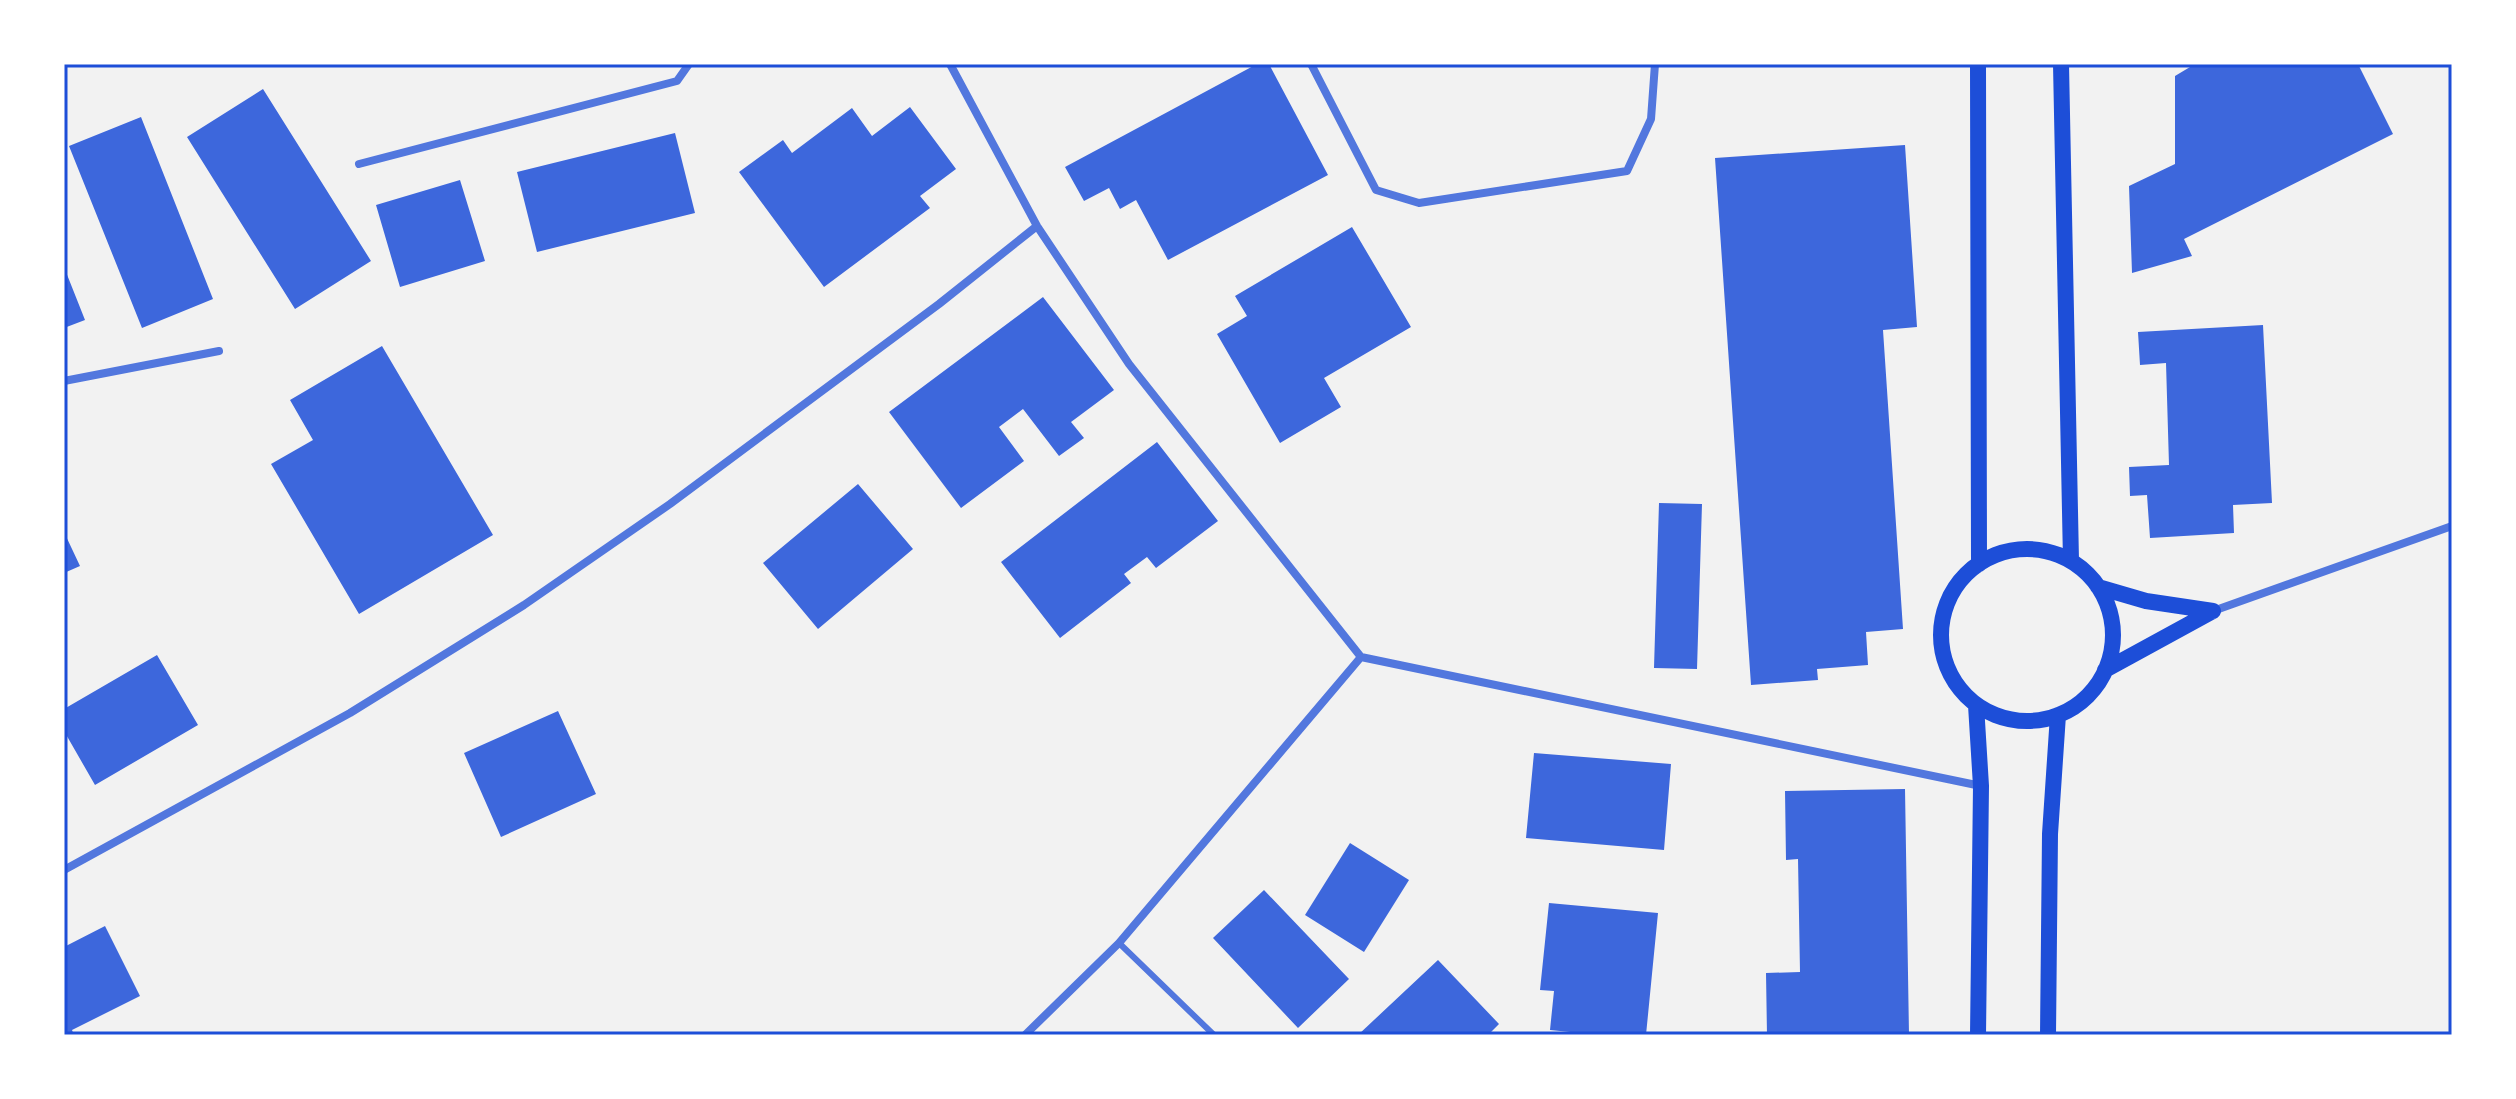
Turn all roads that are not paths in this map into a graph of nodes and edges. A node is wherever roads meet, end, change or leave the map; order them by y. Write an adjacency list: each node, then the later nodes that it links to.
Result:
1 (689, 64): 7 (street)
2 (950, 64): 8 (street)
3 (1311, 64): 4 (street)
4 (1655, 64)
5 (1978, 64): 13 (main road)
6 (2061, 64): 12 (main road)
7 (359, 164)
8 (1037, 226): 16 (street); 21 (street)
9 (219, 351): 10 (street)
10 (64, 381)
11 (2452, 526): 15 (street)
12 (2071, 561): 13 (main road); 14 (main road)
13 (1979, 564): 18 (main road)
14 (2098, 587): 15 (main road); 17 (main road)
15 (2213, 611): 17 (main road)
16 (1361, 657): 20 (street); 22 (street)
17 (2105, 670): 19 (main road)
18 (1976, 705): 19 (main road); 20 (main road)
19 (2058, 715): 26 (main road)
20 (1981, 786): 25 (main road)
21 (64, 870)
22 (1119, 943): 23 (street); 24 (lane)
23 (1025, 1035)
24 (1214, 1035)
25 (1978, 1035)
26 (2048, 1035)

